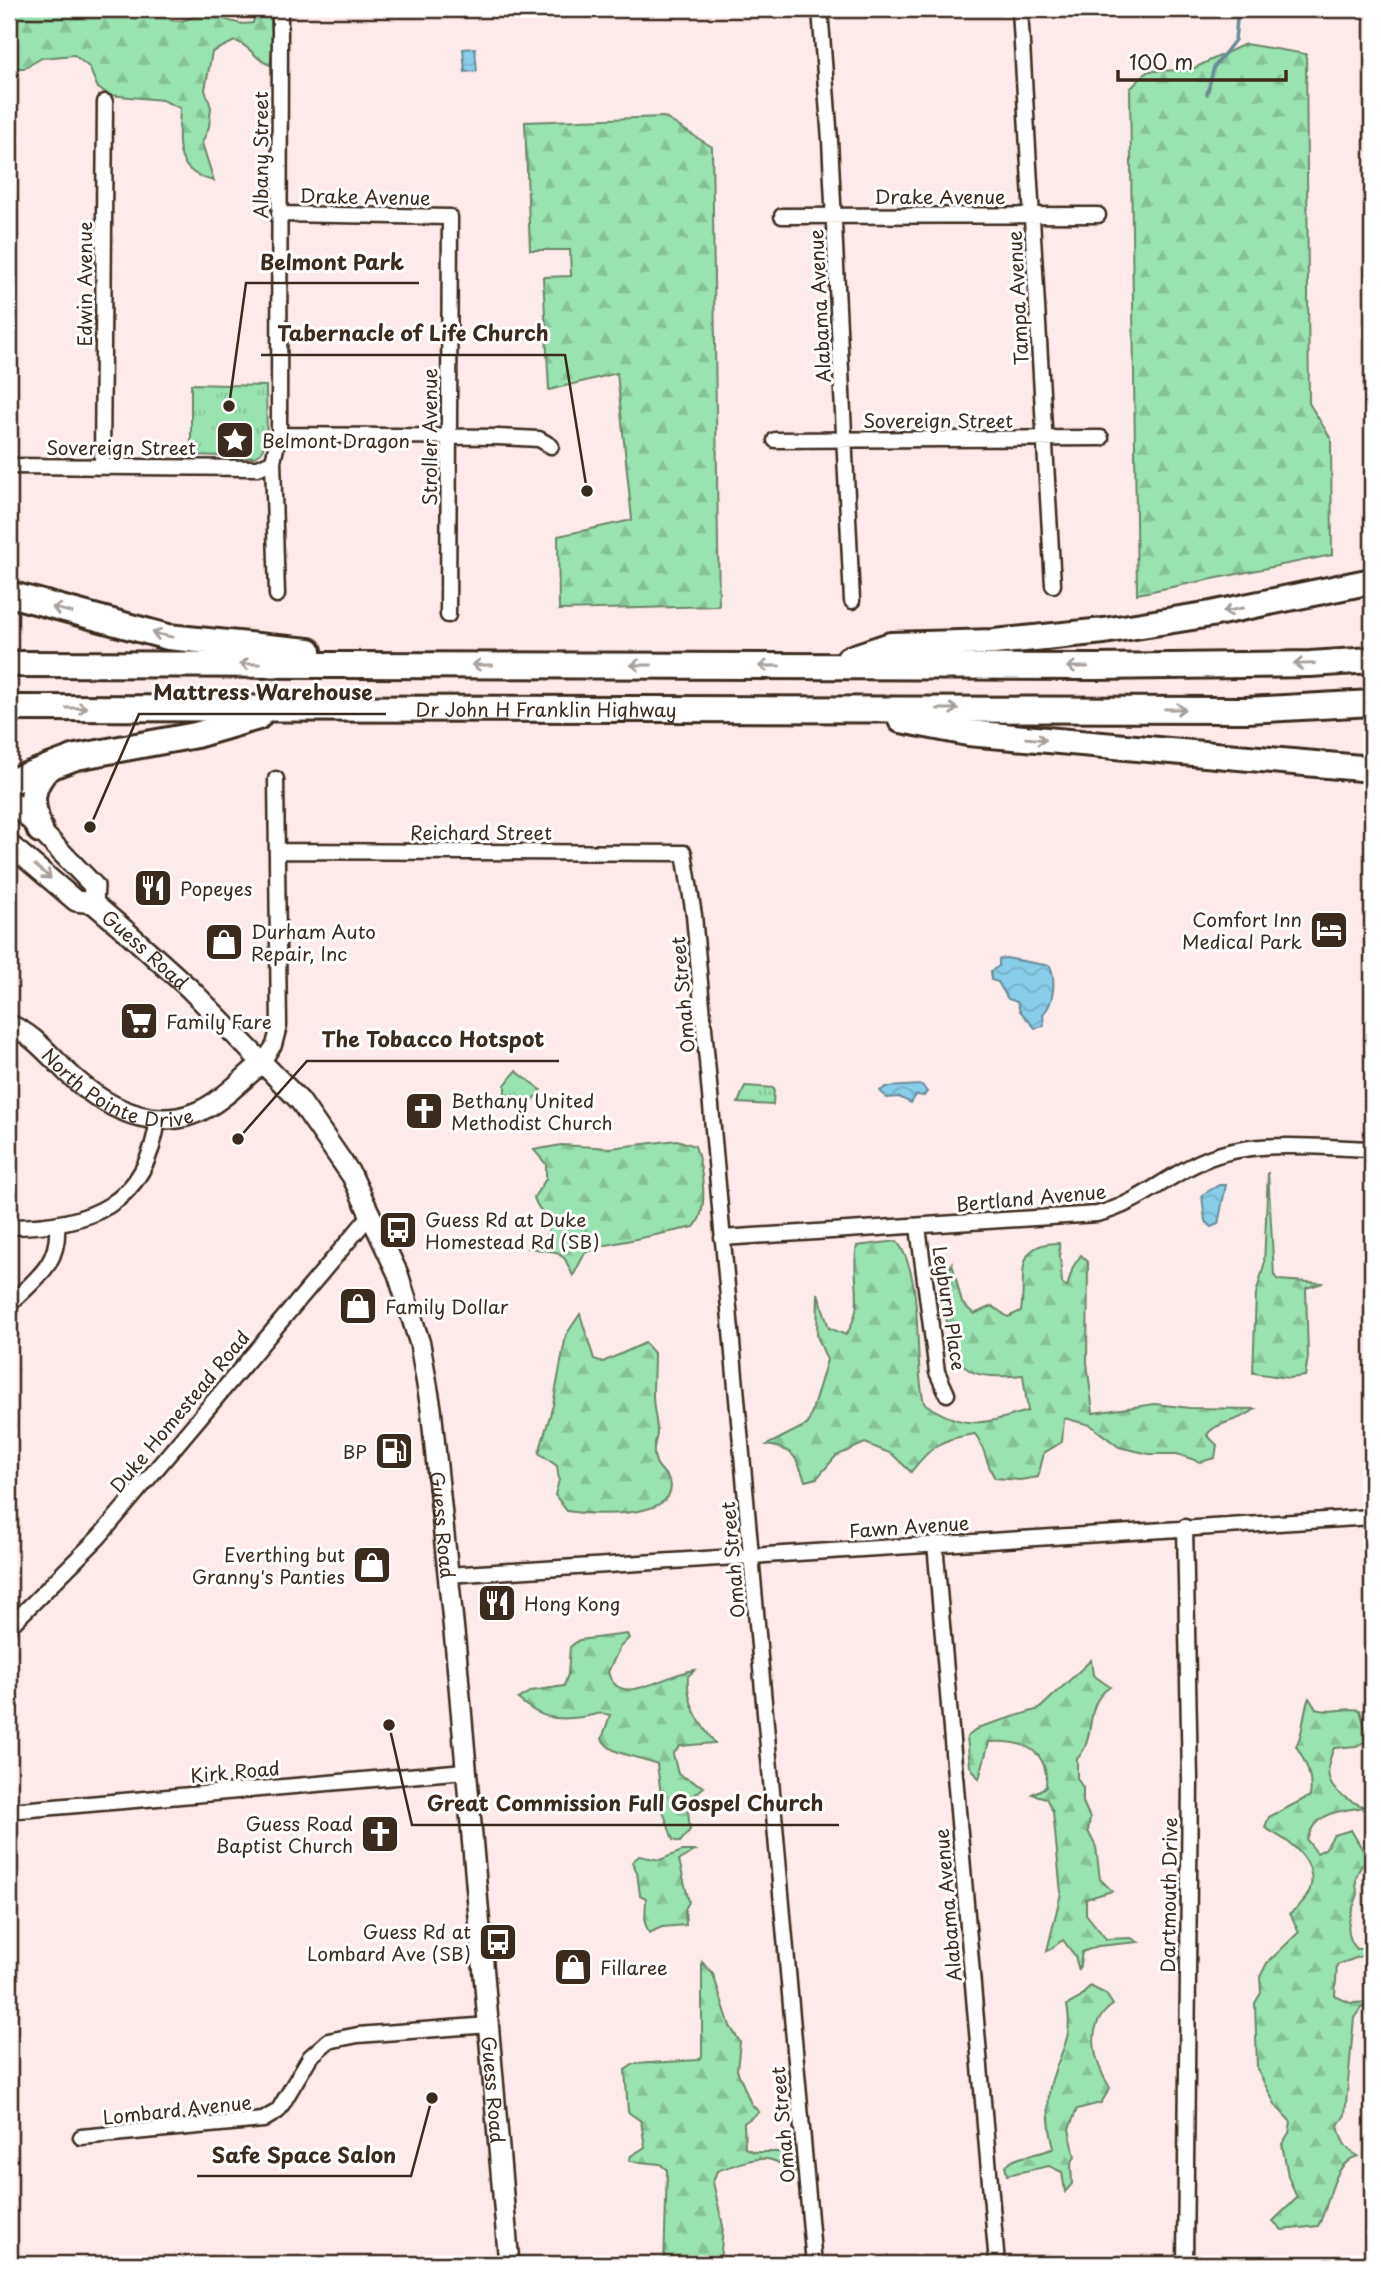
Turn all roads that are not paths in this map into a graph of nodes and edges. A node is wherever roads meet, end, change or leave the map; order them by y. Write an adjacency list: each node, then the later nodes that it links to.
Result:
1 (281, 9): 5 (street, Albany Street)
2 (820, 9): 6 (street, Alabama Avenue)
3 (1020, 9): 9 (street, Tampa Avenue)
4 (105, 102): 19 (street, Edwin Avenue)
5 (279, 214): 10 (street, Drake Avenue); 11 (street, Albany Street)
6 (834, 215): 8 (street, Drake Avenue); 9 (street, Drake Avenue); 14 (street, Alabama Avenue)
7 (1098, 215): 9 (street, Drake Avenue)
8 (782, 216)
9 (1032, 216): 16 (street, Tampa Avenue)
10 (450, 217): 12 (street, Stroller Avenue)
11 (279, 435): 12 (street); 18 (street, Albany Street)
12 (448, 437): 17 (street); 26 (street, Stroller Avenue)
13 (1101, 438): 16 (street, Sovereign Street)
14 (846, 439): 15 (street, Sovereign Street); 16 (street, Sovereign Street); 25 (street, Alabama Avenue)
15 (775, 440)
16 (1045, 440): 22 (street, Tampa Avenue)
17 (551, 446)
18 (273, 461): 19 (street, Sovereign Street); 24 (street, Albany Street)
19 (102, 465): 20 (street, Sovereign Street)
20 (9, 466)
21 (1372, 581): 30 (highway, one-way to 30)
22 (1053, 585)
23 (9, 594): 29 (highway, one-way to 23)
24 (277, 595)
25 (852, 601)
26 (448, 615)
27 (1372, 660): 30 (highway, one-way to 30)
28 (9, 664): 29 (highway, one-way to 28)
29 (343, 664): 30 (highway, one-way to 29)
30 (829, 666)
31 (1372, 703): 34 (highway, one-way to 31)
32 (9, 708): 33 (highway, Dr John H Franklin Highway, one-way to 33)
33 (303, 708): 34 (highway, Dr John H Franklin Highway); 35 (highway)
34 (831, 709): 36 (highway, one-way to 36)
35 (49, 766): 38 (highway); 40 (highway)
36 (1372, 769)
37 (276, 779): 42 (street)
38 (9, 782)
39 (9, 798): 40 (main road, Guess Road)
40 (40, 830): 44 (main road, Guess Road)
41 (9, 844): 44 (main road, Guess Road, one-way to 44)
42 (278, 851): 43 (street, Reichard Street); 46 (street)
43 (684, 853): 53 (street, Omah Street)
44 (93, 903): 46 (main road, Guess Road)
45 (9, 1025): 47 (main road, North Pointe Drive)
46 (262, 1063): 47 (main road, North Pointe Drive); 49 (main road, Guess Road)
47 (158, 1118): 50 (street)
48 (1372, 1149): 52 (street, Bertland Avenue)
49 (372, 1213): 60 (main road, Guess Road); 61 (street, Duke Homestead Road)
50 (57, 1225): 51 (street); 54 (street)
51 (9, 1227)
52 (918, 1227): 53 (street, Bertland Avenue); 55 (street, Leyburn Place)
53 (722, 1238): 59 (street, Omah Street)
54 (9, 1305)
55 (947, 1394)
56 (1372, 1517): 57 (street, Fawn Avenue)
57 (1185, 1527): 58 (street, Fawn Avenue); 69 (street, Dartmouth Drive)
58 (934, 1543): 59 (street, Fawn Avenue); 68 (street, Alabama Avenue)
59 (752, 1555): 60 (street, Fawn Avenue); 67 (street, Omah Street)
60 (448, 1575): 62 (main road, Guess Road)
61 (9, 1627)
62 (465, 1771): 63 (street, Kirk Road); 64 (main road, Guess Road)
63 (9, 1811)
64 (489, 2025): 65 (street, Lombard Avenue); 66 (main road, Guess Road)
65 (81, 2137)
66 (509, 2264)
67 (814, 2264)
68 (997, 2264)
69 (1185, 2264)

